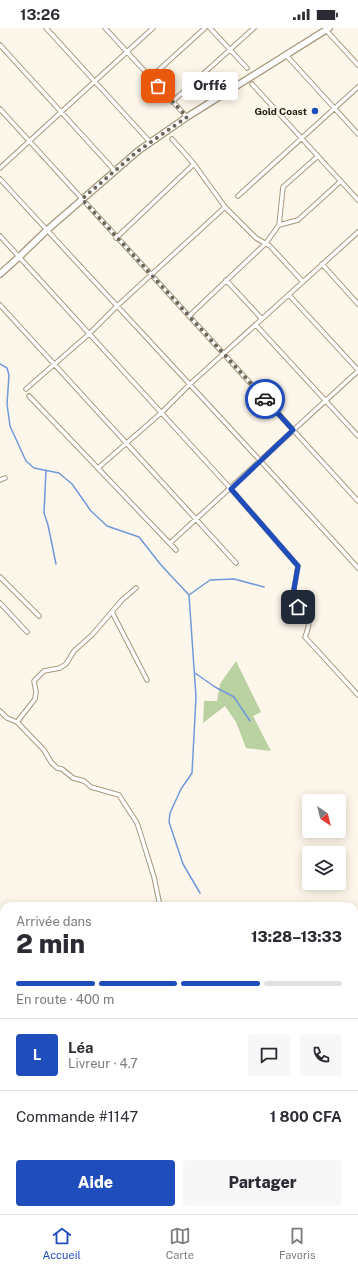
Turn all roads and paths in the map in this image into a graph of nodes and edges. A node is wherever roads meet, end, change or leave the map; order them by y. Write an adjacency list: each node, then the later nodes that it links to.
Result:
1 (46, 28): 15 (street)
2 (105, 28): 10 (street)
3 (153, 28): 10 (street)
4 (204, 28): 14 (street)
5 (210, 28): 9 (street)
6 (254, 28): 9 (street)
7 (327, 29): 11 (main road); 12 (street)
8 (0, 45): 21 (street)
9 (230, 50): 13 (street); 18 (street)
10 (127, 52): 14 (street); 15 (street)
11 (286, 55): 19 (street); 22 (main road)
12 (358, 65)
13 (246, 68)
14 (150, 78): 18 (street)
15 (95, 81): 21 (street); 27 (street)
16 (252, 84): 24 (street)
17 (358, 87): 19 (street)
18 (172, 102): 22 (street)
19 (335, 108): 23 (street); 24 (street)
20 (0, 109): 26 (street)
21 (61, 112): 26 (street); 31 (street)
22 (187, 117): 27 (main road)
23 (358, 134)
24 (302, 138): 28 (street); 34 (street)
25 (172, 139): 29 (street)
26 (29, 141): 30 (street); 35 (street)
27 (150, 142): 31 (main road)
28 (318, 156): 33 (street); 38 (street)
29 (194, 164): 37 (street); 42 (street)
30 (0, 168)
31 (114, 170): 35 (main road)
32 (0, 179): 39 (street)
33 (341, 181): 36 (street); 38 (street)
34 (238, 196)
35 (82, 199): 39 (main road); 42 (street)
36 (358, 200)
37 (225, 208): 43 (street); 47 (street)
38 (279, 225): 43 (street)
39 (47, 230): 44 (main road); 53 (street)
40 (357, 234): 45 (street)
41 (0, 236): 44 (street)
42 (116, 238): 47 (street)
43 (266, 243): 48 (street); 49 (street)
44 (19, 257): 46 (main road); 57 (street)
45 (322, 264): 49 (street); 51 (street)
46 (0, 274)
47 (152, 275): 53 (street); 54 (street)
48 (226, 280): 54 (street); 55 (street)
49 (303, 282): 50 (street)
50 (289, 295): 55 (street); 60 (street)
51 (358, 304)
52 (0, 305): 59 (street)
53 (116, 307): 57 (street); 61 (street)
54 (189, 316): 58 (street)
55 (262, 319): 56 (street)
56 (256, 325): 58 (street); 64 (street)
57 (89, 334): 59 (street); 65 (street)
58 (224, 354): 61 (street); 66 (street)
59 (54, 364): 62 (street); 68 (street)
60 (358, 371): 64 (street)
61 (190, 384): 65 (street); 69 (street)
62 (26, 389)
63 (29, 396): 70 (street)
64 (326, 401): 66 (street); 67 (street)
65 (161, 413): 68 (street); 73 (street)
66 (293, 430): 69 (street); 74 (street)
67 (358, 436)
68 (126, 443): 70 (street); 75 (street)
69 (261, 460): 73 (street); 79 (street)
70 (98, 468): 76 (street)
71 (5, 478): 72 (street)
72 (0, 480)
73 (231, 489): 75 (street); 87 (street)
74 (358, 501)
75 (196, 519): 76 (street); 78 (street)
76 (170, 543): 77 (street)
77 (176, 550)
78 (236, 563)
79 (358, 568)
80 (0, 577): 84 (street)
81 (136, 588): 83 (street)
82 (0, 603): 85 (street)
83 (112, 612): 86 (street); 89 (street)
84 (39, 616)
85 (27, 632)
86 (147, 680)
87 (358, 695)
88 (0, 711): 89 (street)
89 (16, 722): 90 (street)
90 (159, 902)

